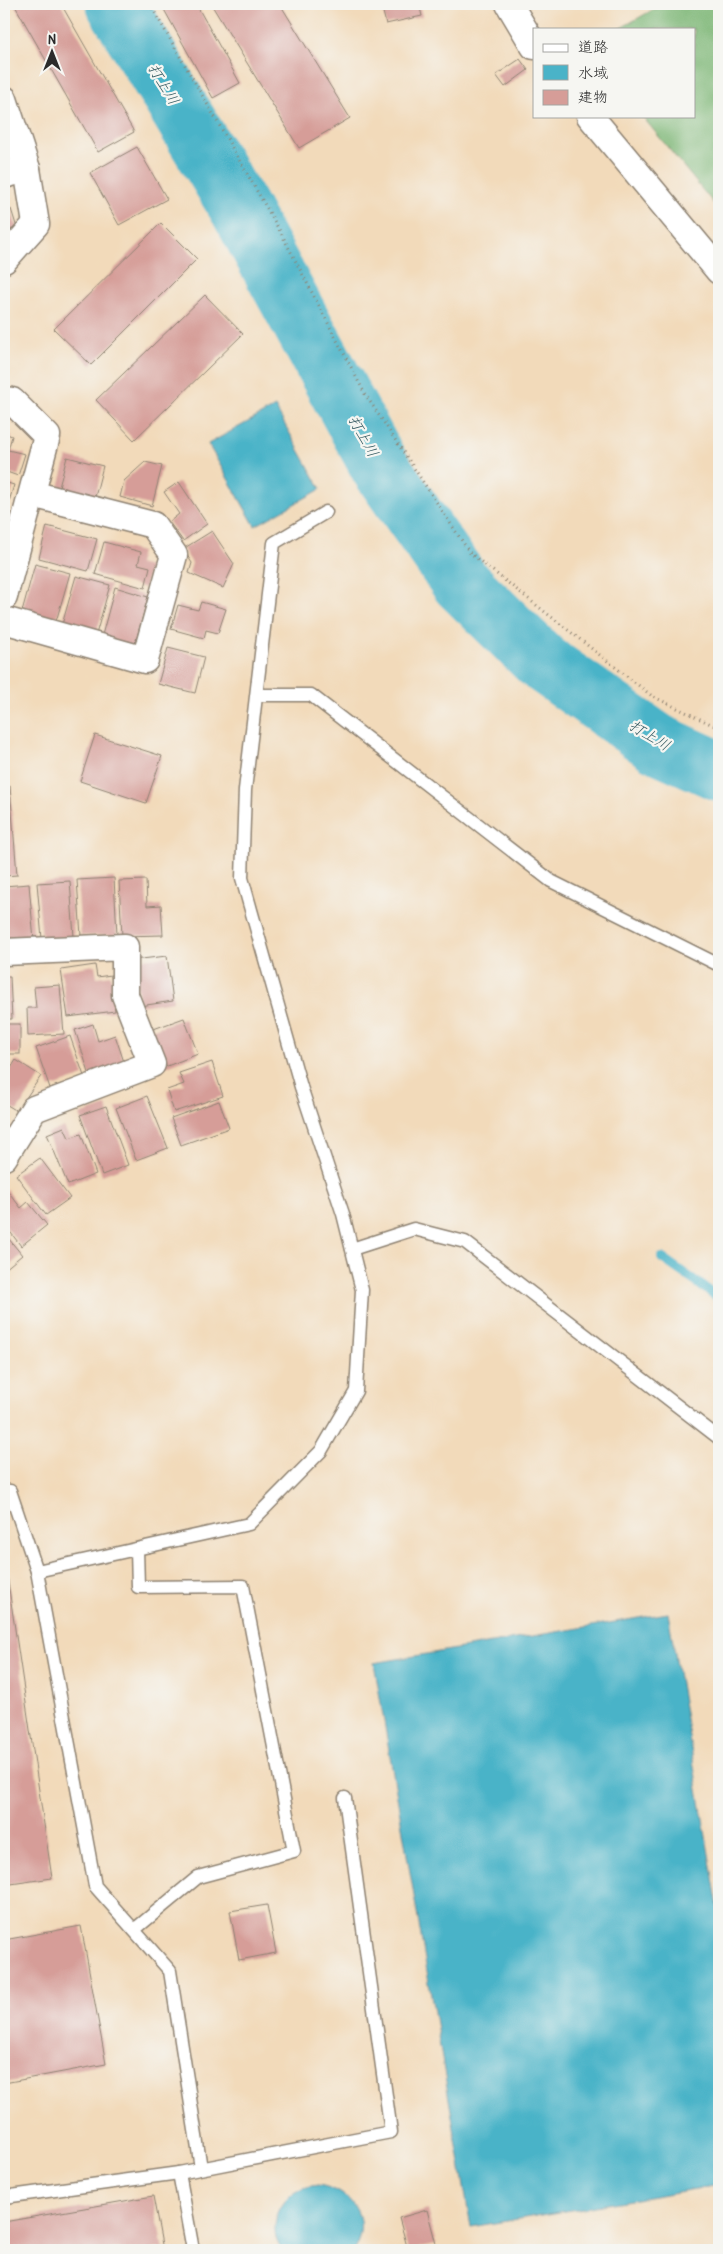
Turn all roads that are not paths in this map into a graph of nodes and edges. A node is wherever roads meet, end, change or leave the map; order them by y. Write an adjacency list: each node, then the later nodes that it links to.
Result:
1 (509, 4): 2 (street)
2 (533, 44)
3 (4, 99): 5 (street)
4 (592, 118): 7 (street)
5 (15, 172): 6 (street)
6 (4, 260)
7 (719, 271)
8 (4, 400): 9 (street)
9 (32, 494): 11 (street); 12 (street)
10 (326, 512): 13 (lane)
11 (4, 597)
12 (4, 620)
13 (258, 695): 15 (lane); 17 (lane)
14 (4, 952): 16 (street)
15 (719, 964)
16 (4, 1157)
17 (352, 1249): 18 (lane); 20 (lane)
18 (719, 1438)
19 (4, 1492): 21 (lane)
20 (137, 1549): 21 (lane); 23 (lane)
21 (38, 1570): 23 (lane)
22 (345, 1798): 24 (lane)
23 (134, 1930): 24 (lane)
24 (200, 2168): 25 (lane)
25 (178, 2173): 26 (lane); 27 (lane)
26 (4, 2197)
27 (193, 2250)

